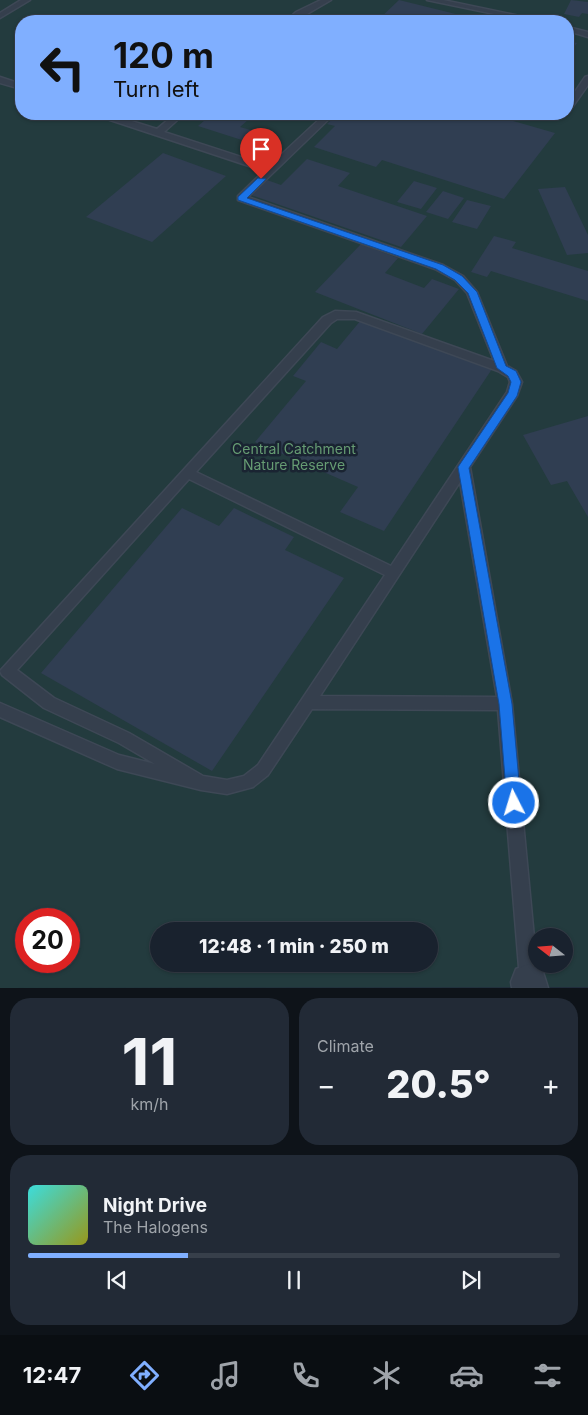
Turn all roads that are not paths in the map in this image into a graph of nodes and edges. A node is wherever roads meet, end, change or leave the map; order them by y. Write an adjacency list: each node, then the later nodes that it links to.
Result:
1 (26, 0): 6 (lane)
2 (327, 0): 4 (lane)
3 (431, 0): 5 (lane)
4 (298, 15)
5 (508, 15)
6 (0, 16)
7 (574, 31): 8 (lane)
8 (588, 35)
9 (588, 79): 12 (lane)
10 (0, 80): 11 (lane)
11 (15, 85)
12 (574, 99)
13 (120, 120): 16 (lane)
14 (173, 120): 16 (lane)
15 (324, 120): 17 (lane)
16 (158, 132): 17 (lane)
17 (271, 170): 18 (lane)
18 (502, 368): 19 (lane); 20 (lane)
19 (464, 467): 21 (lane); 23 (lane)
20 (186, 473): 21 (lane); 25 (lane)
21 (394, 573): 22 (lane)
22 (308, 702): 23 (lane); 25 (lane)
23 (506, 704): 26 (lane)
24 (0, 710): 25 (lane)
25 (201, 783)
26 (529, 985)

